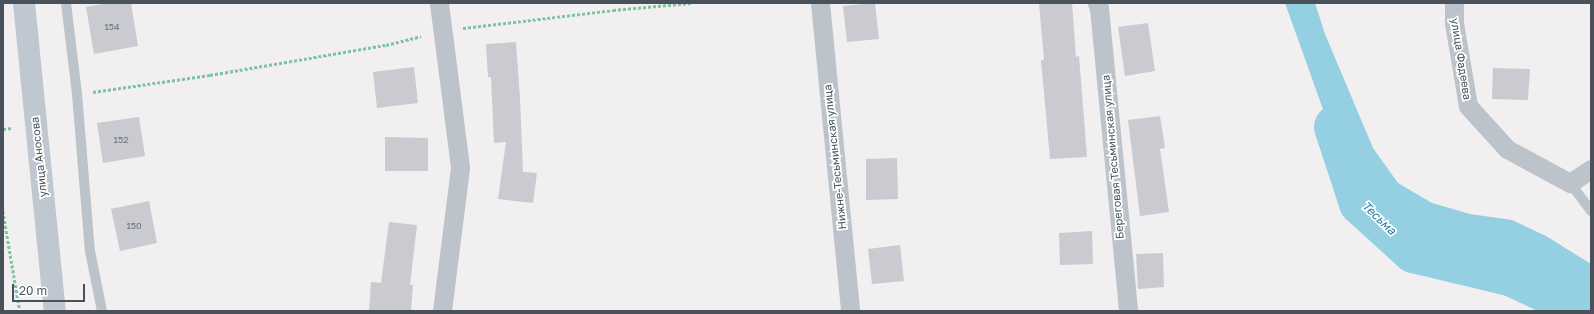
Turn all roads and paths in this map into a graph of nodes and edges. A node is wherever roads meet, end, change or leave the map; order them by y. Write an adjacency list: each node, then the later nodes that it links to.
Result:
1 (24, 3): 15 (main road, улица Аносова)
2 (66, 3): 9 (lane)
3 (439, 3): 8 (street)
4 (691, 3): 8 (path)
5 (820, 3): 18 (street, Нижне-Тесьминская улица)
6 (1097, 3): 19 (street, Береговая Тесьминская улица)
7 (1454, 3): 11 (street, улица Фадеева)
8 (443, 30): 9 (path); 17 (street)
9 (77, 94): 16 (lane)
10 (1591, 169): 11 (street)
11 (1570, 183): 13 (lane)
12 (3, 211): 14 (path)
13 (1591, 211)
14 (20, 311)
15 (55, 311)
16 (102, 311)
17 (442, 311)
18 (850, 311)
19 (1128, 311)

